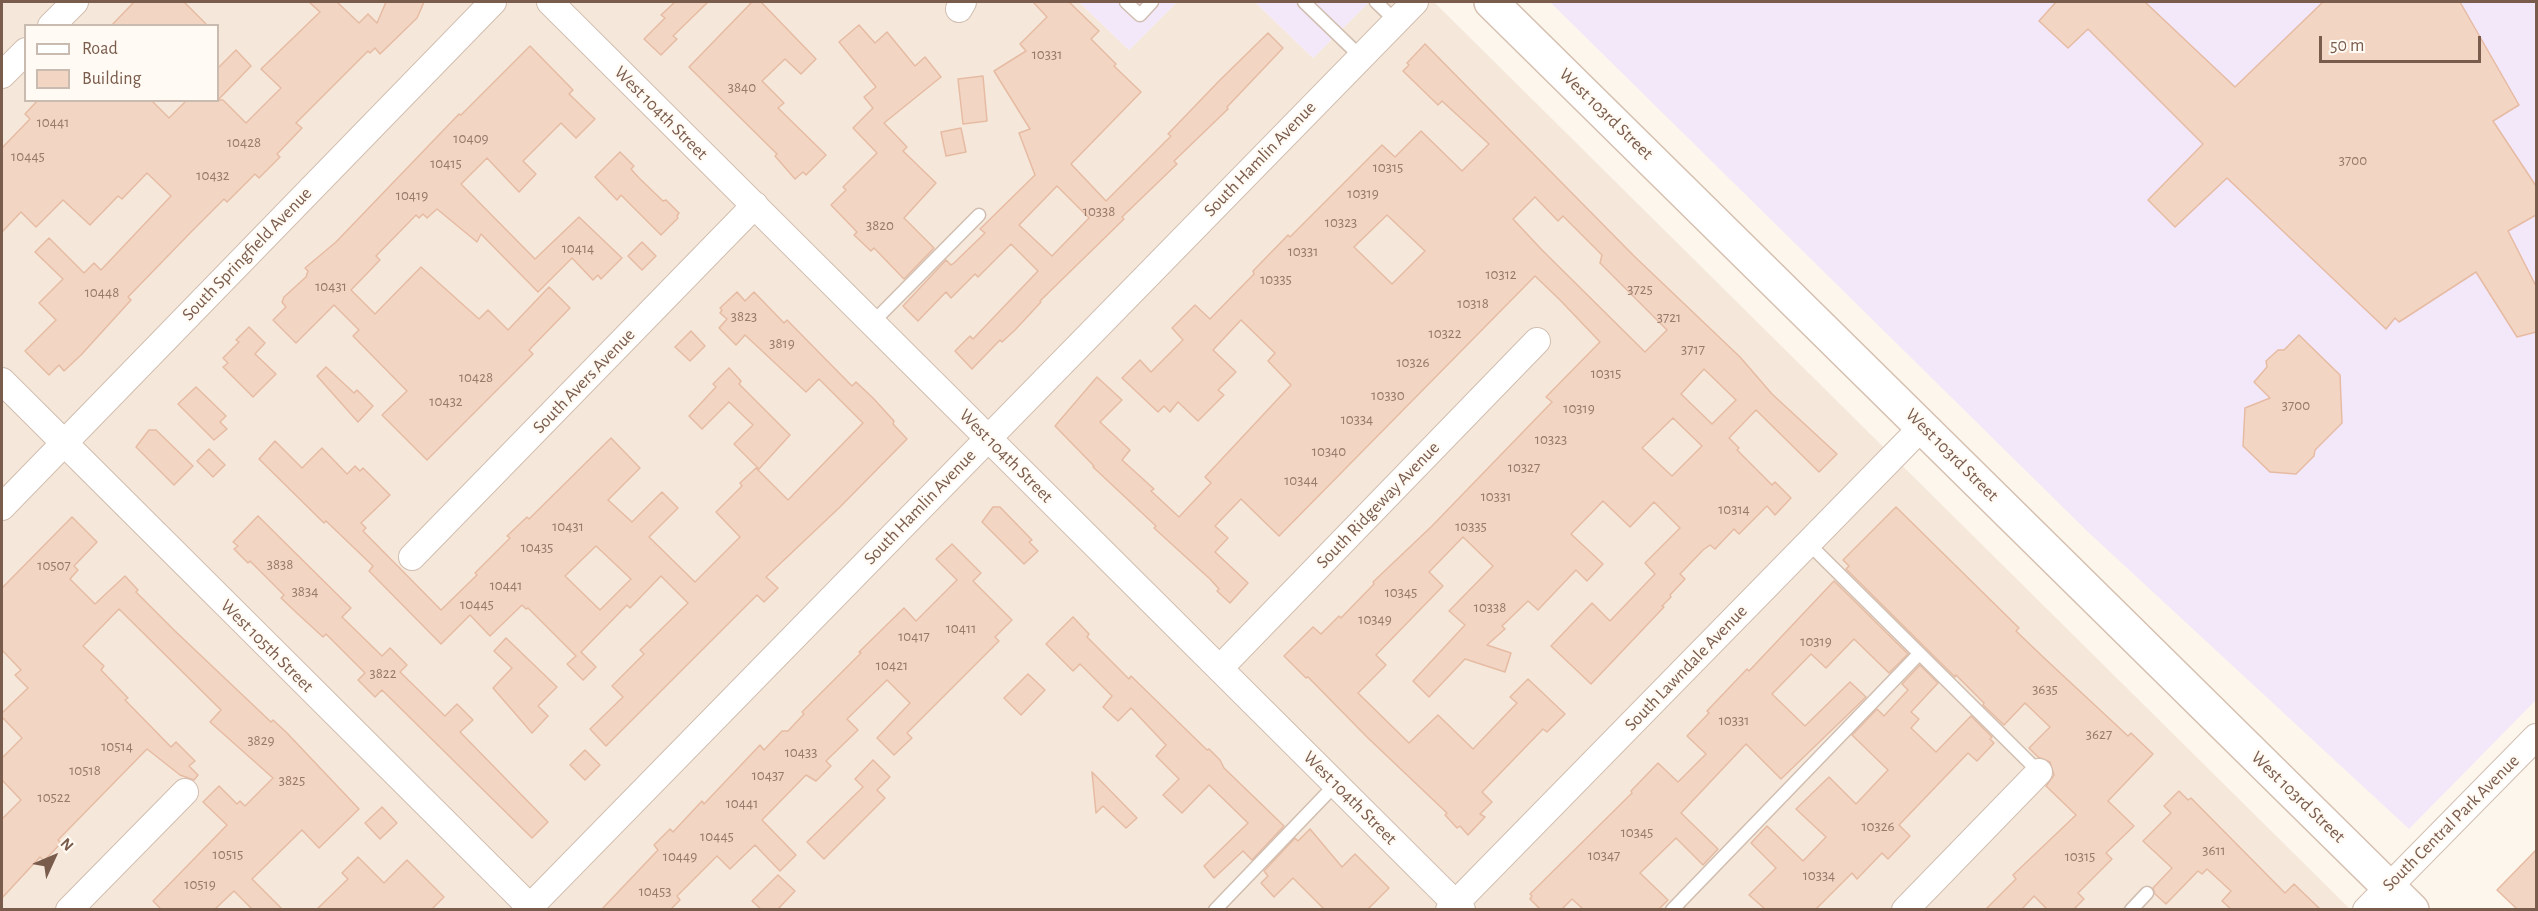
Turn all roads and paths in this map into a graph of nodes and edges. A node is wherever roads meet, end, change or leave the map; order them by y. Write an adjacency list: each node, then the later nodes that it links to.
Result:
1 (493, 2): 22 (street, South Springfield Avenue)
2 (550, 2): 15 (street, West 104th Street)
3 (1126, 2): 4 (lane)
4 (1152, 2)
5 (1304, 2): 13 (lane)
6 (1376, 2): 10 (lane)
7 (1415, 2): 10 (street, South Hamlin Avenue)
8 (1491, 2): 20 (main road, West 103rd Street)
9 (70, 3): 11 (street)
10 (1396, 21): 13 (street, South Hamlin Avenue)
11 (53, 24)
12 (24, 53): 14 (street)
13 (1361, 57): 21 (street, South Hamlin Avenue)
14 (2, 75)
15 (755, 206): 17 (street, West 104th Street); 25 (street, South Avers Avenue)
16 (979, 215): 17 (lane)
17 (872, 323): 21 (street, West 104th Street)
18 (1537, 341): 27 (street, South Ridgeway Avenue)
19 (2, 381): 22 (street, West 105th Street)
20 (1923, 426): 24 (street, South Lawndale Avenue); 32 (main road, West 103rd Street)
21 (988, 438): 27 (street, West 104th Street); 35 (street, South Hamlin Avenue)
22 (63, 443): 23 (street, South Springfield Avenue); 35 (street, West 105th Street)
23 (2, 507)
24 (1808, 543): 26 (lane); 34 (street, South Lawndale Avenue)
25 (412, 557)
26 (1919, 654): 29 (lane); 38 (lane)
27 (1220, 668): 30 (street, West 104th Street)
28 (2536, 737): 32 (street, South Central Park Avenue)
29 (2039, 772): 39 (street)
30 (1336, 784): 34 (street, West 104th Street); 37 (lane)
31 (185, 792): 36 (street)
32 (2389, 886): 41 (street, South Central Park Avenue); 42 (main road, West 103rd Street)
33 (2147, 894): 40 (lane)
34 (1455, 907)
35 (530, 908)
36 (69, 909)
37 (1215, 909)
38 (1672, 909)
39 (1905, 909)
40 (2131, 909)
41 (2366, 909)
42 (2412, 909)

